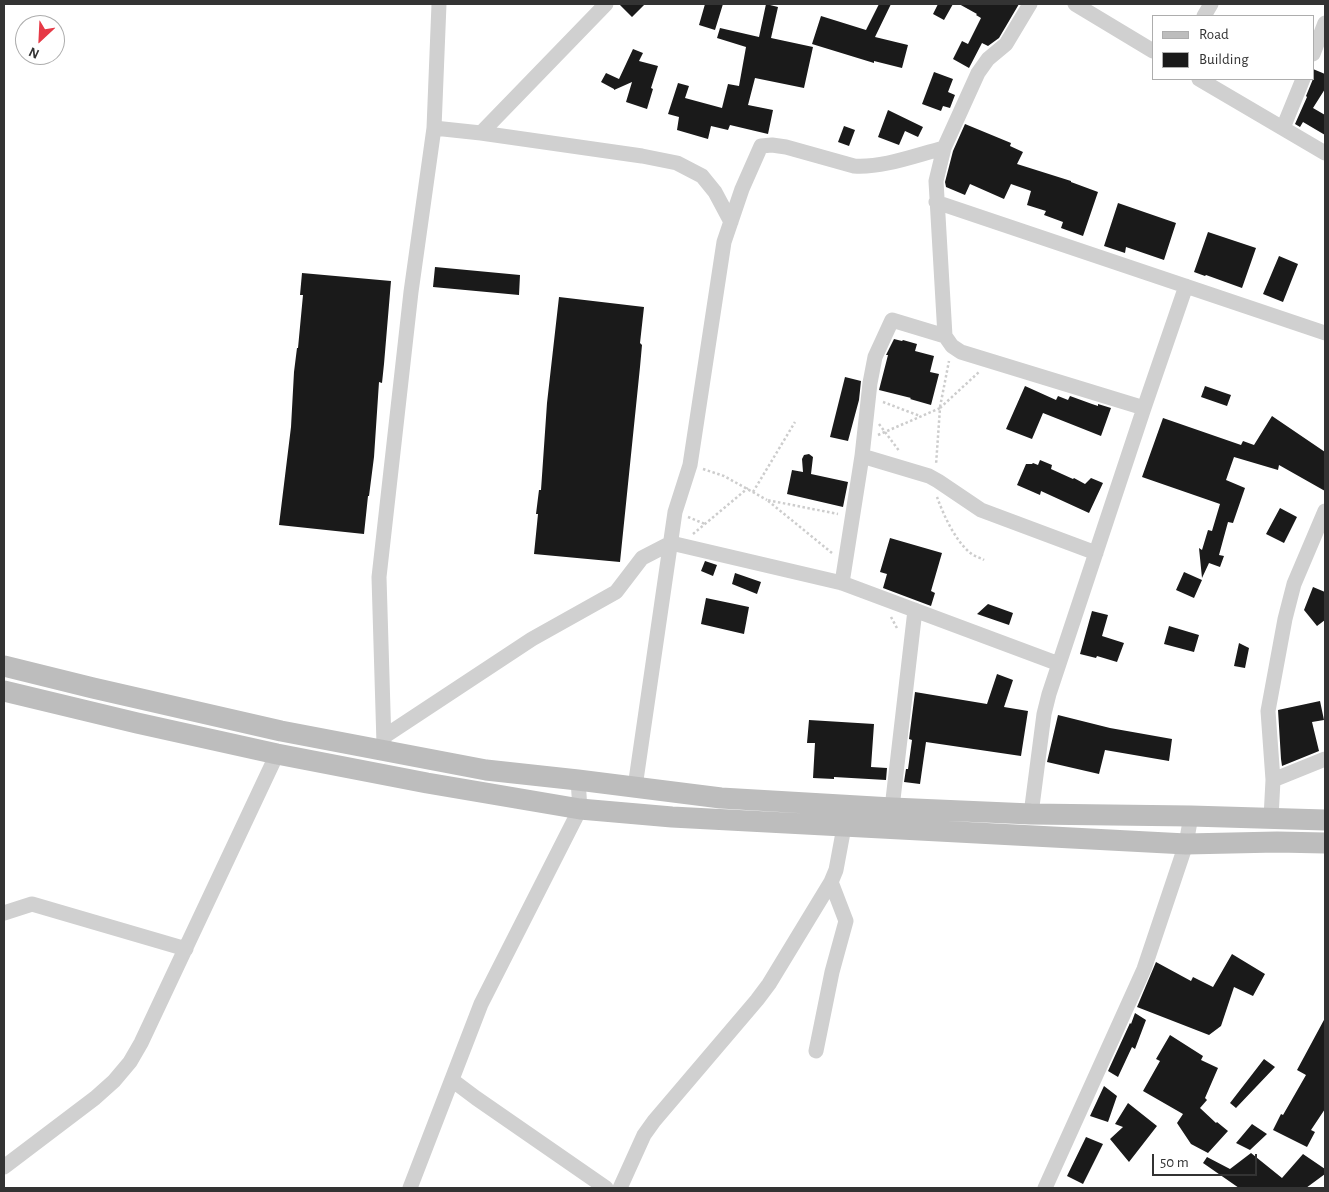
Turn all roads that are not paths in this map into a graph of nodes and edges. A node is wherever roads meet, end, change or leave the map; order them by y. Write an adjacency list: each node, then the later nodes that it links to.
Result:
1 (439, 4): 12 (street)
2 (606, 4): 14 (street)
3 (1030, 4): 15 (street)
4 (1075, 4): 8 (street)
5 (1211, 4): 6 (street)
6 (1205, 15)
7 (1325, 23): 9 (street)
8 (1152, 50)
9 (1314, 51)
10 (1201, 80): 13 (street)
11 (1303, 80): 13 (street)
12 (434, 128): 14 (street); 32 (street)
13 (1283, 128): 16 (street)
14 (481, 133): 18 (street)
15 (944, 148): 17 (street); 18 (street)
16 (1325, 152)
17 (936, 202): 19 (street); 21 (street)
18 (731, 222): 25 (street)
19 (1186, 286): 20 (street); 22 (street)
20 (1325, 333)
21 (948, 341): 22 (street); 23 (street)
22 (1144, 408): 26 (street)
23 (863, 448): 26 (street); 27 (street)
24 (1325, 511): 36 (street)
25 (676, 544): 27 (street); 32 (street); 37 (street)
26 (1096, 553): 29 (street)
27 (842, 583): 28 (street)
28 (915, 610): 29 (street); 38 (street)
29 (1059, 664): 40 (street)
30 (4, 666): 32 (main road)
31 (4, 691): 33 (main road)
32 (384, 743): 35 (main road)
33 (277, 754): 39 (main road); 49 (street)
34 (1325, 759): 36 (street)
35 (578, 780): 37 (main road); 39 (street)
36 (1273, 780): 42 (street)
37 (635, 787): 38 (main road)
38 (892, 808): 40 (main road)
39 (580, 809): 44 (main road); 51 (street)
40 (1031, 814): 41 (main road)
41 (1191, 816): 42 (main road); 46 (street)
42 (1270, 818): 43 (main road)
43 (1325, 820)
44 (844, 827): 46 (main road); 47 (street)
45 (1325, 843): 46 (main road)
46 (1186, 844): 56 (street)
47 (831, 882): 50 (street); 55 (street)
48 (4, 913): 49 (street)
49 (186, 949): 52 (street)
50 (816, 1051)
51 (452, 1080): 53 (street); 54 (street)
52 (4, 1167)
53 (410, 1188)
54 (606, 1188)
55 (620, 1188)
56 (1045, 1188)

